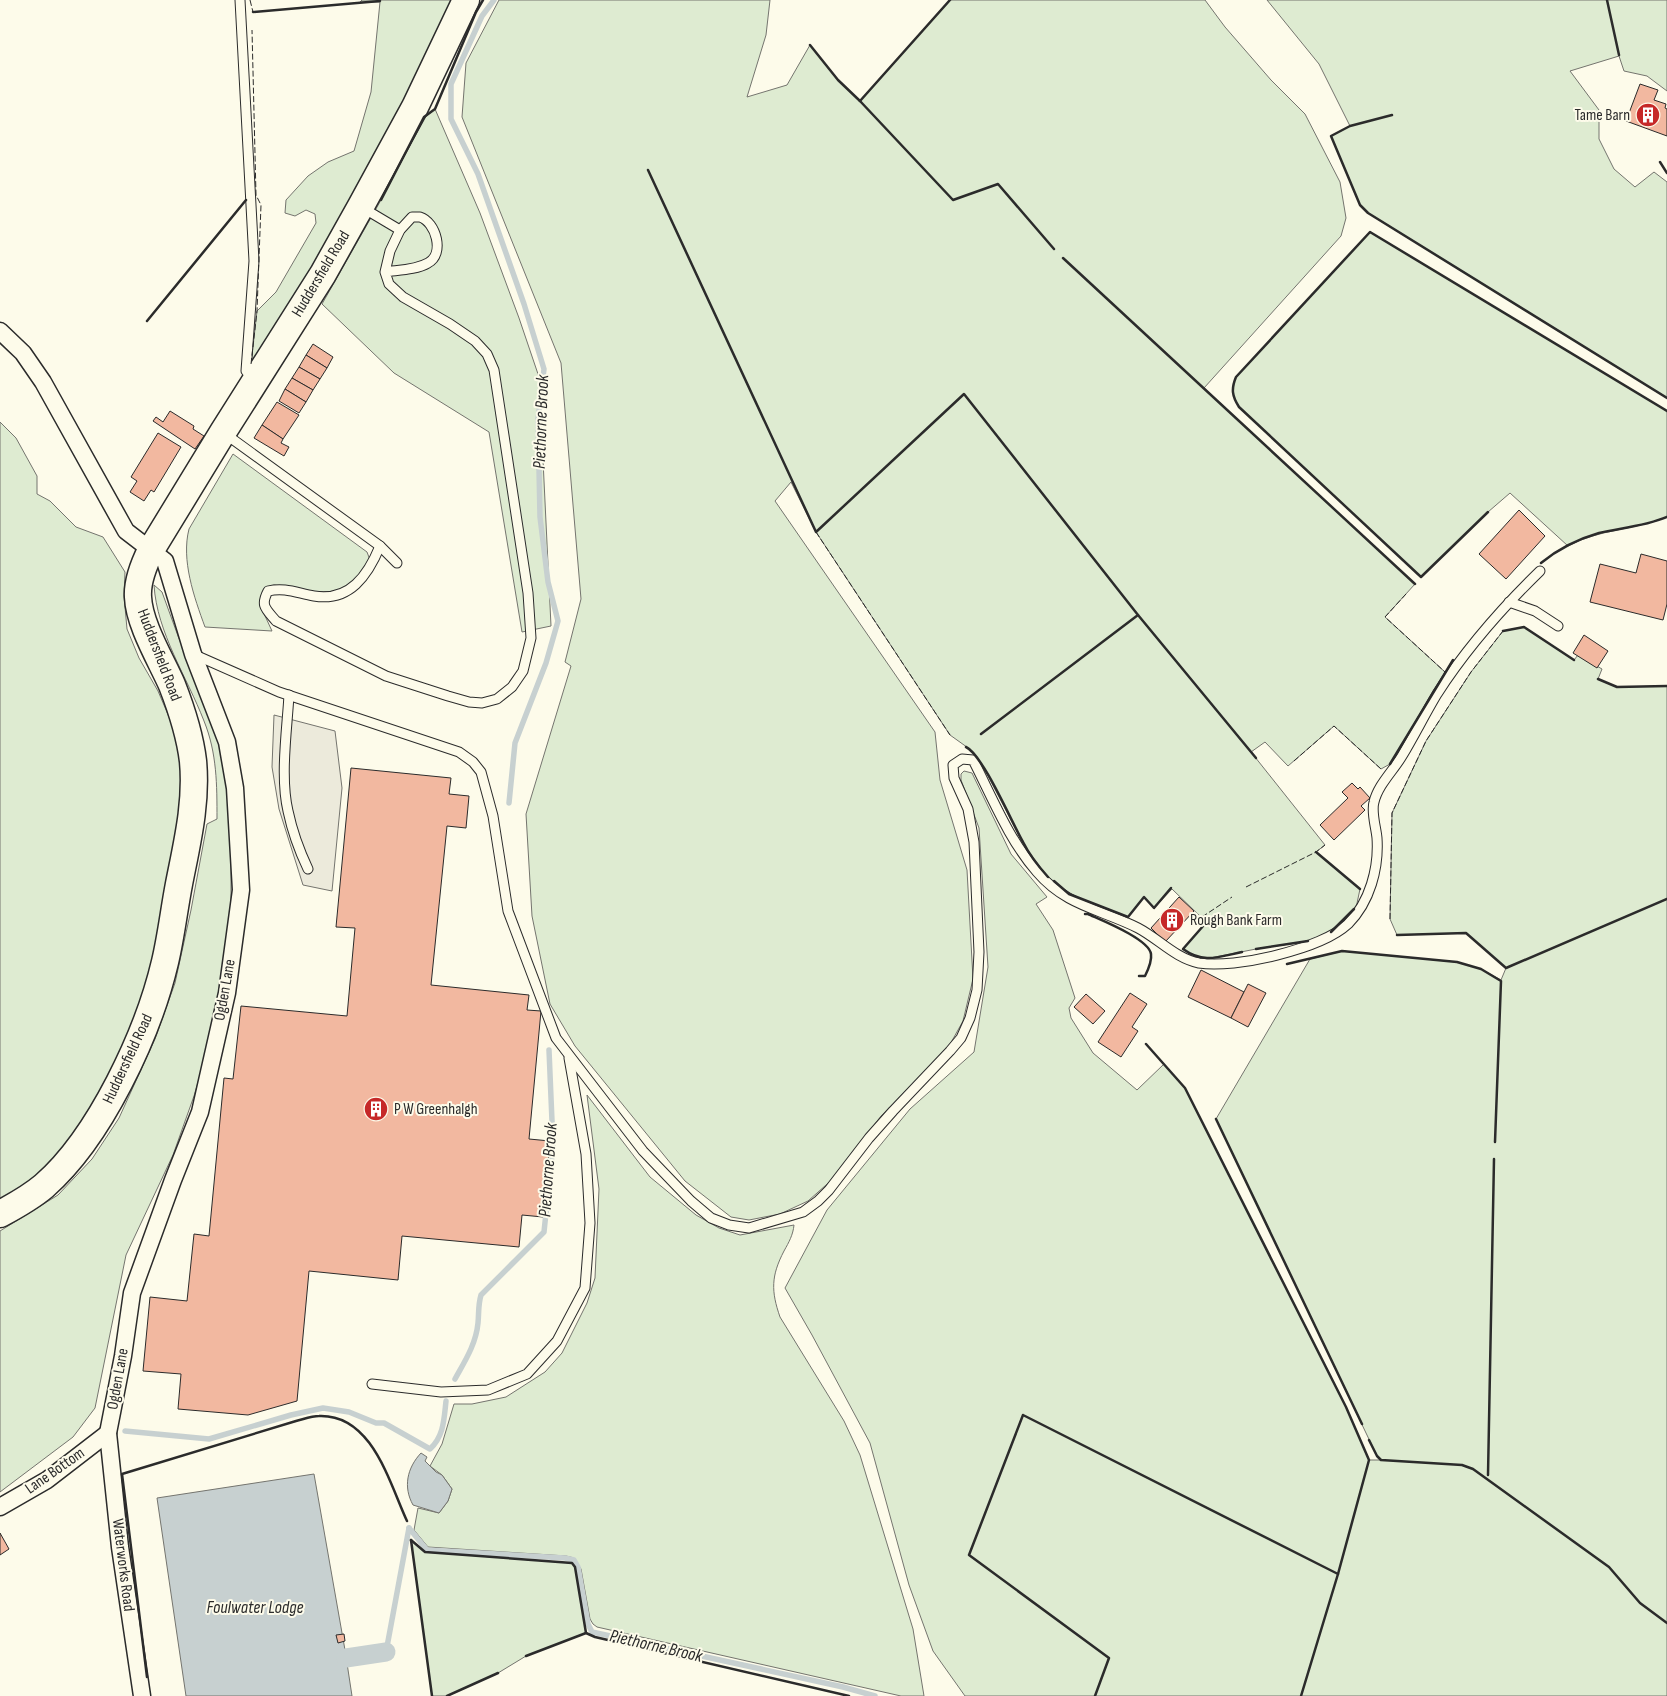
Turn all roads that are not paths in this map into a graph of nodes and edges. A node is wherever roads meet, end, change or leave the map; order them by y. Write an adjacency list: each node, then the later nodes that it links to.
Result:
1 (240, 0): 7 (lane)
2 (466, 0): 3 (main road, Huddersfield Road)
3 (361, 206): 4 (lane); 7 (main road, Huddersfield Road)
4 (400, 230): 5 (lane); 5 (lane)
5 (385, 272): 9 (lane)
6 (0, 331): 10 (street, Ogden Lane)
7 (256, 382): 8 (main road, Huddersfield Road)
8 (223, 432): 9 (lane); 10 (main road, Huddersfield Road)
9 (380, 546): 11 (lane)
10 (150, 550): 15 (street, Ogden Lane); 19 (main road, Huddersfield Road)
11 (397, 564)
12 (1540, 570): 13 (lane)
13 (1509, 602): 14 (lane); 18 (lane)
14 (1558, 626)
15 (193, 654): 16 (lane); 21 (street, Ogden Lane)
16 (289, 695): 17 (lane); 18 (lane)
17 (308, 868)
18 (569, 1056): 20 (lane)
19 (0, 1214)
20 (372, 1384)
21 (108, 1433): 22 (street, Lane Bottom); 23 (street, Waterworks Road)
22 (0, 1507)
23 (142, 1696)

